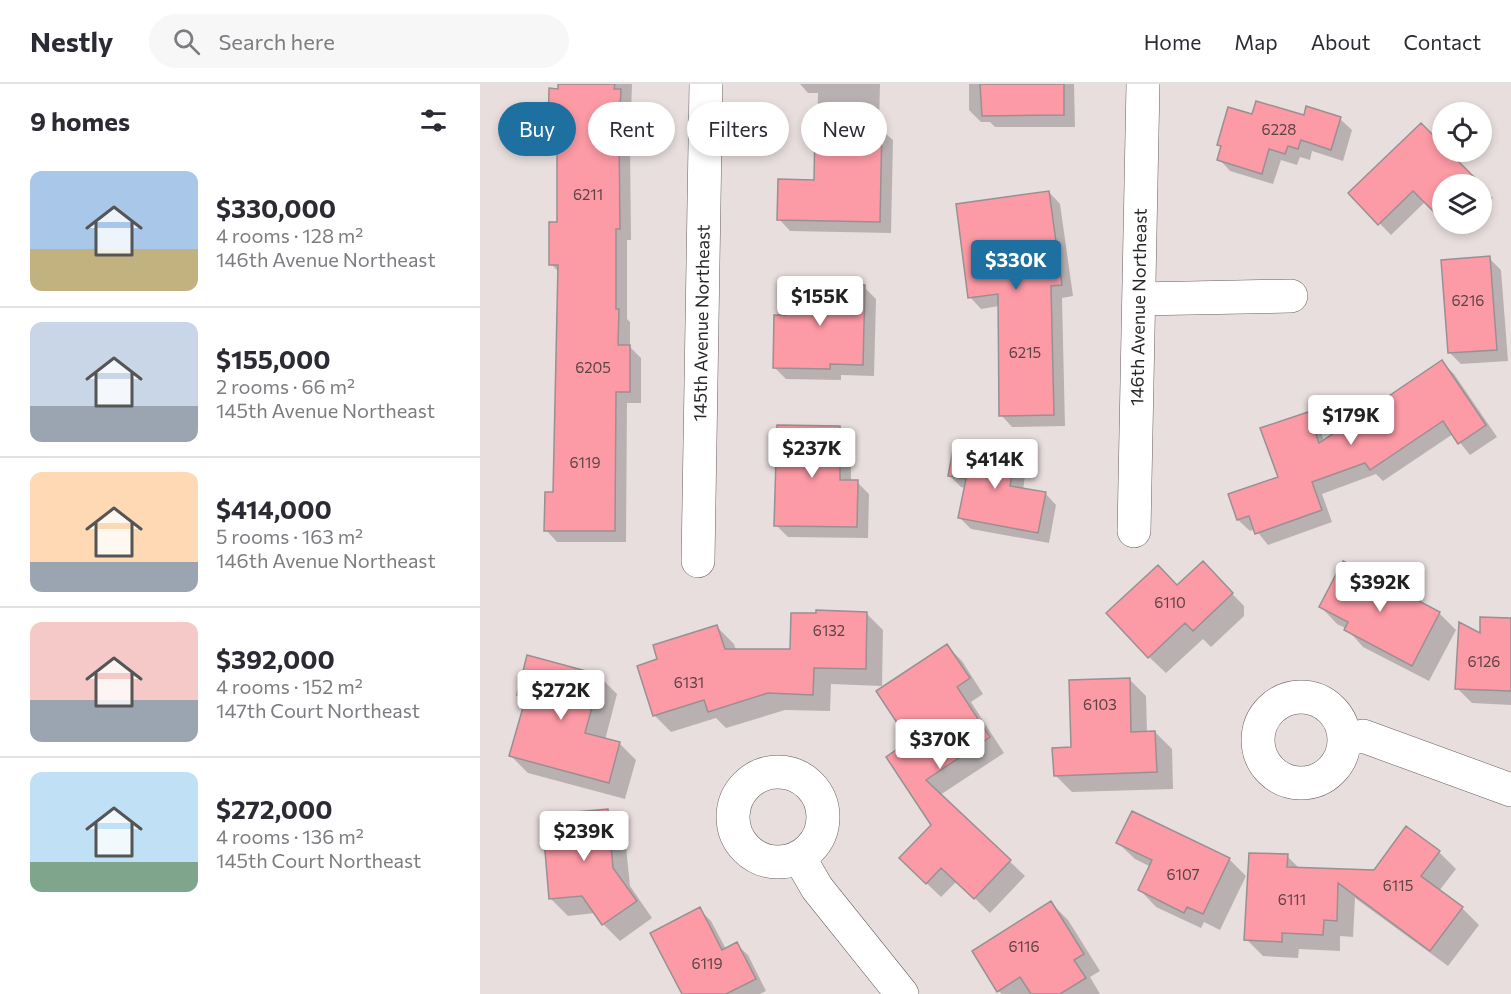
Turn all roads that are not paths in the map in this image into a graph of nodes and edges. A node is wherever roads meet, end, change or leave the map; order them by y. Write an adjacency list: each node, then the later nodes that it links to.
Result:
1 (706, 84): 6 (street, 145th Avenue Northeast)
2 (1143, 84): 4 (street, 146th Avenue Northeast)
3 (1291, 296): 4 (street)
4 (1139, 299): 5 (street, 146th Avenue Northeast)
5 (1134, 531)
6 (699, 561)
7 (1344, 740): 8 (street)
8 (1511, 790)
9 (799, 857): 10 (street)
10 (902, 994)

